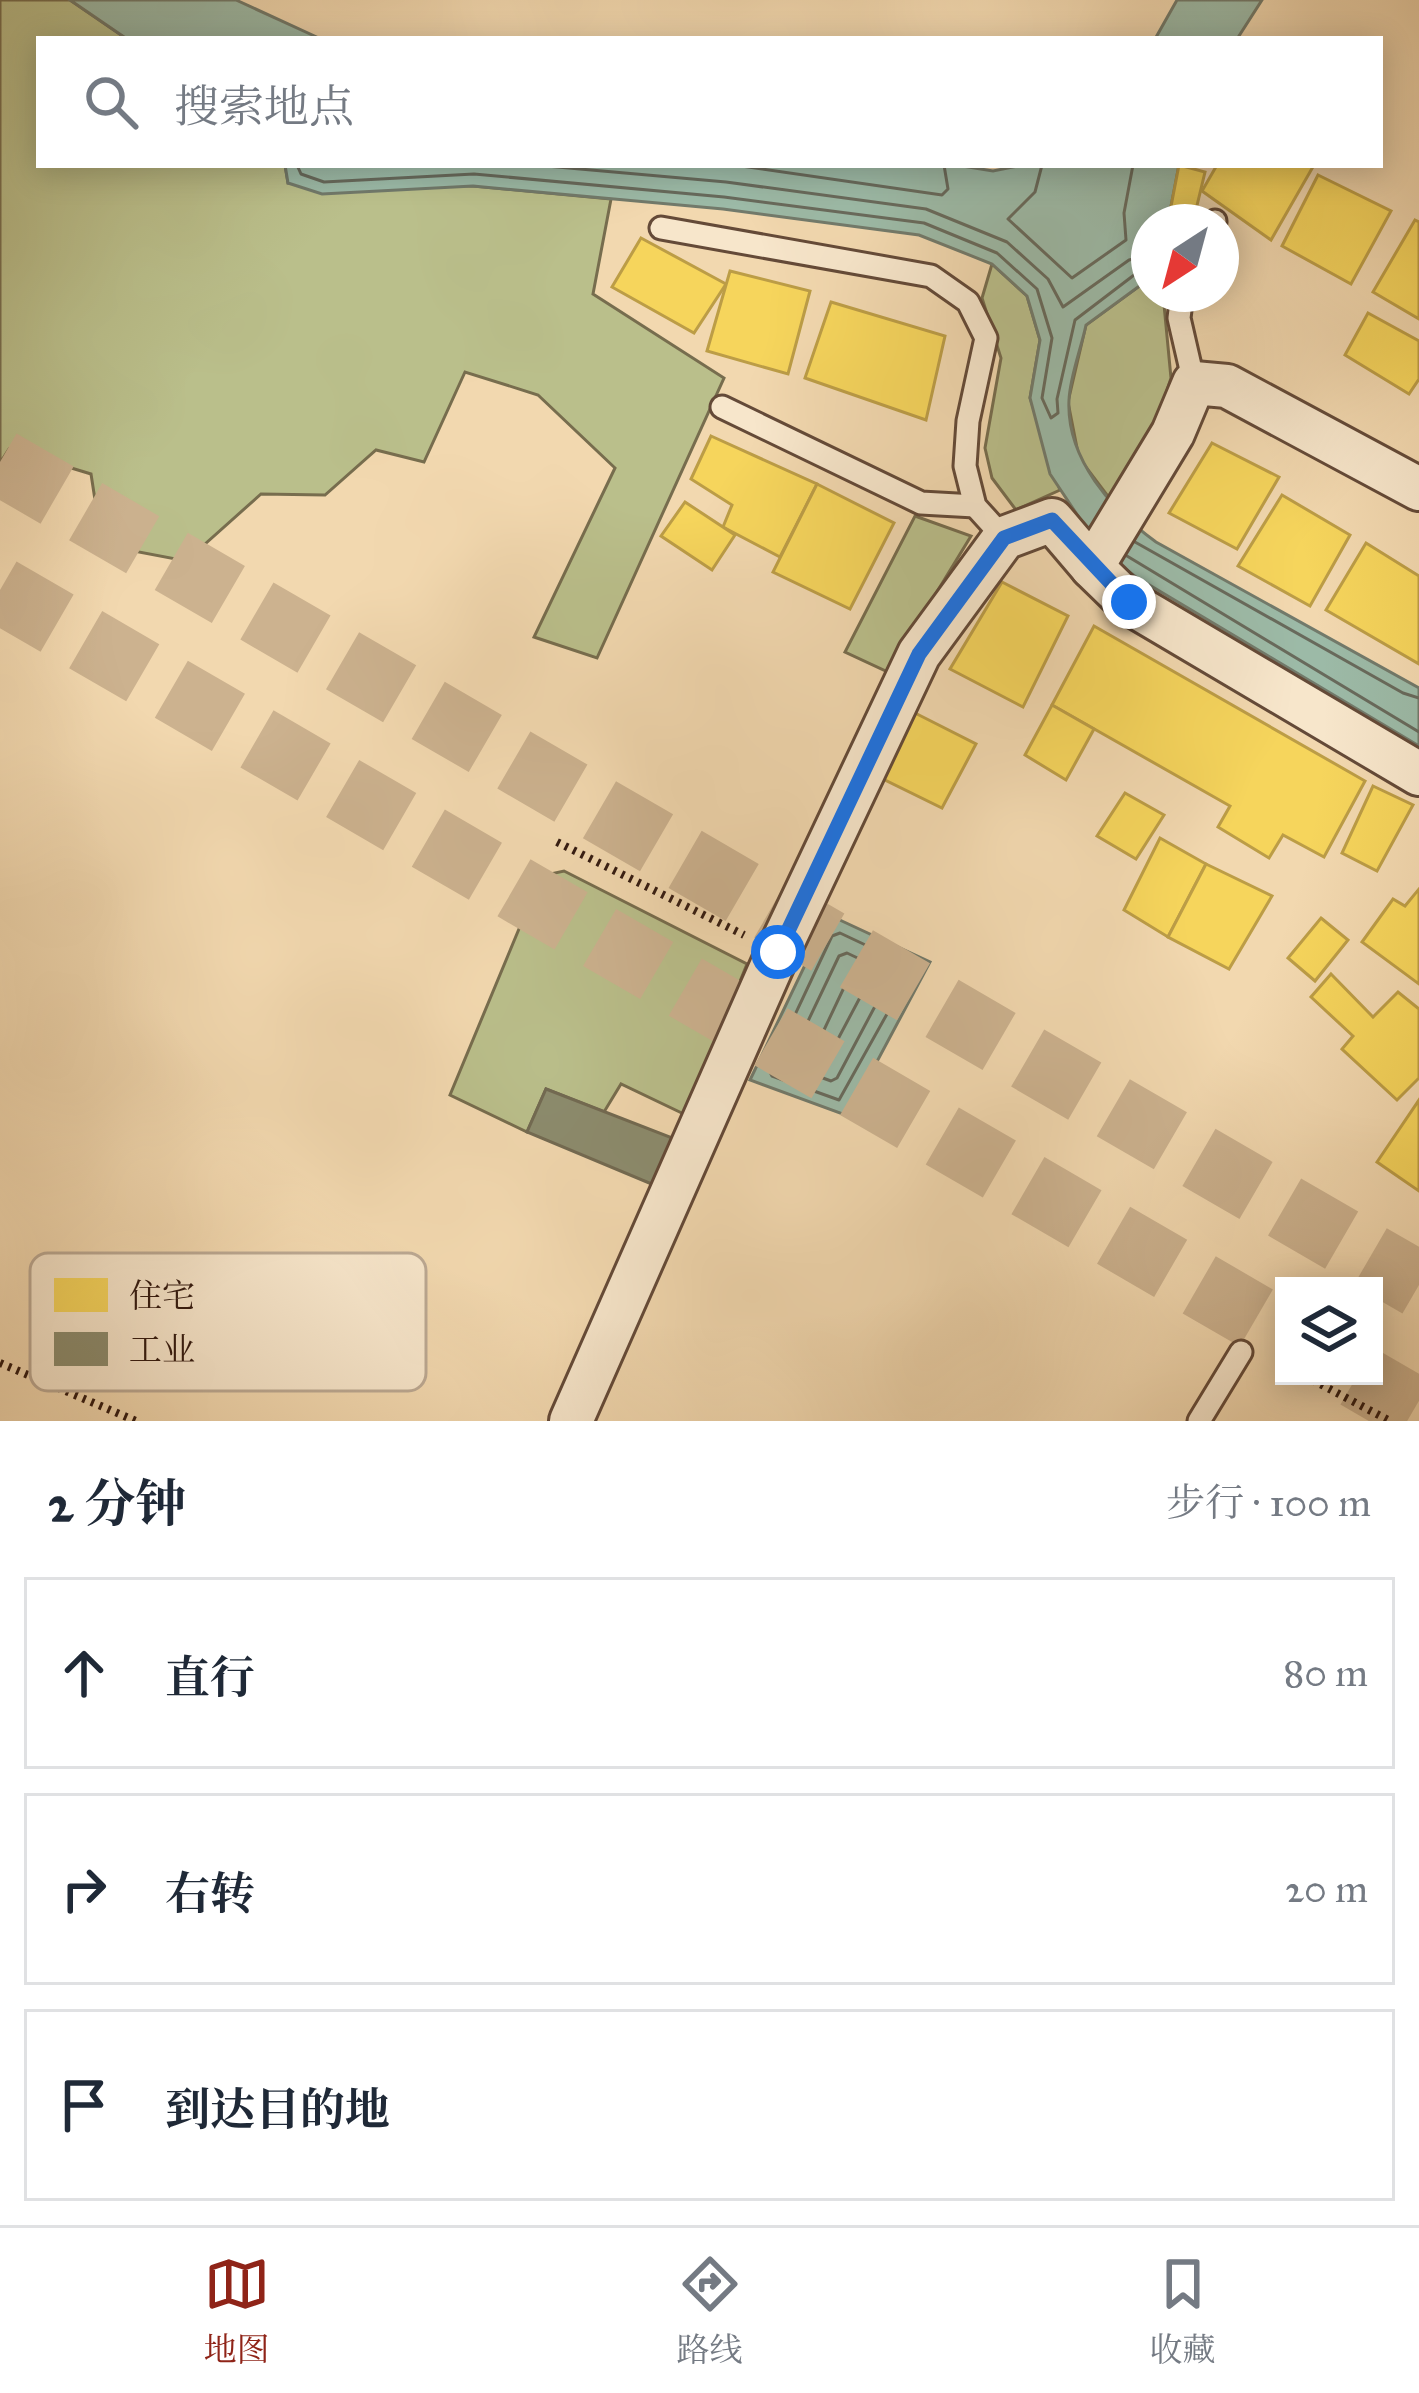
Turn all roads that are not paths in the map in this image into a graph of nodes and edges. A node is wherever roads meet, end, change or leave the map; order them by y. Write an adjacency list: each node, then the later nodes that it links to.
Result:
1 (661, 228): 6 (lane)
2 (1180, 312): 3 (lane)
3 (1194, 383): 5 (street); 8 (street)
4 (722, 407): 6 (lane)
5 (1419, 489)
6 (975, 506): 7 (lane)
7 (1004, 538): 8 (street); 11 (street)
8 (1094, 563): 9 (street)
9 (1419, 774)
10 (1241, 1352): 12 (lane)
11 (571, 1421)
12 (1199, 1421)

